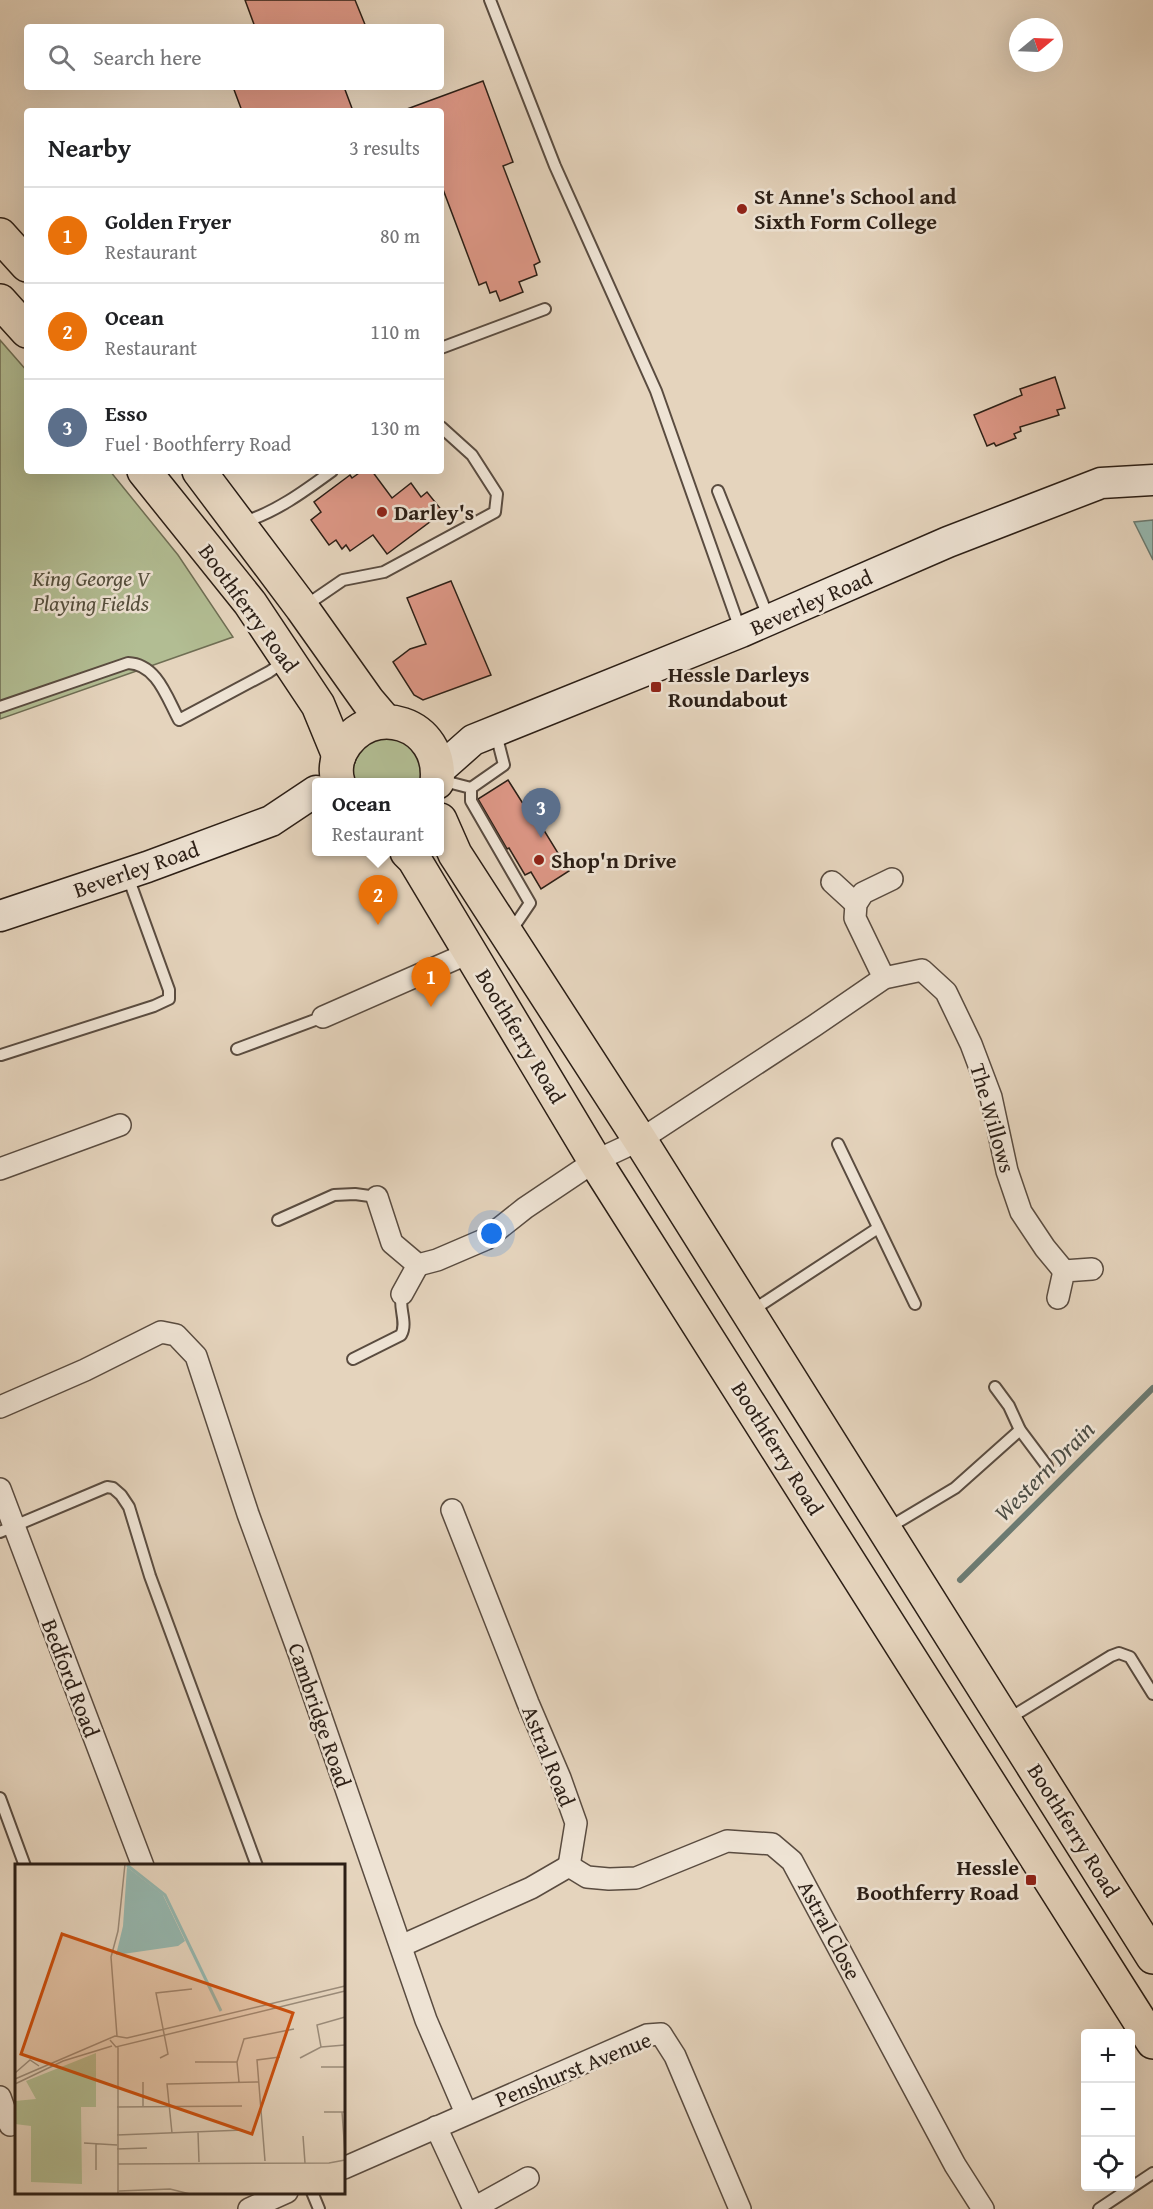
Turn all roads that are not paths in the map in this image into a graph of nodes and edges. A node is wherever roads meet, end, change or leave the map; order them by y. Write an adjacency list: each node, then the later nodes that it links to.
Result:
1 (490, 0): 17 (lane)
2 (0, 235): 3 (main road)
3 (24, 262)
4 (0, 301): 6 (main road)
5 (545, 309): 7 (lane)
6 (24, 328)
7 (444, 347)
8 (444, 430): 15 (lane)
9 (146, 474): 18 (main road, Boothferry Road)
10 (201, 474): 14 (main road, Boothferry Road)
11 (327, 474): 14 (lane)
12 (1153, 480): 16 (main road, Beverley Road)
13 (718, 491): 16 (lane)
14 (240, 523): 15 (main road, Boothferry Road)
15 (302, 608): 20 (main road, Boothferry Road)
16 (770, 620): 17 (main road, Beverley Road)
17 (741, 632): 21 (main road, Beverley Road)
18 (288, 659): 19 (lane); 23 (main road, Boothferry Road)
19 (0, 707)
20 (386, 721): 22 (main road); 23 (main road)
21 (484, 735): 22 (main road, Beverley Road); 24 (main road, Beverley Road); 26 (lane)
22 (424, 737): 24 (main road)
23 (332, 778)
24 (437, 778)
25 (444, 780): 26 (lane)
26 (471, 788): 37 (lane)
27 (312, 792): 29 (main road, Beverley Road)
28 (312, 815): 29 (main road, Beverley Road)
29 (272, 821): 32 (main road, Beverley Road)
30 (444, 829): 37 (main road, Boothferry Road)
31 (411, 856): 38 (main road, Boothferry Road)
32 (126, 874): 36 (main road, Beverley Road); 42 (lane)
33 (892, 879): 35 (street)
34 (832, 882): 35 (street)
35 (856, 904): 39 (street)
36 (0, 916)
37 (508, 936): 44 (main road, Boothferry Road)
38 (471, 952): 40 (street); 46 (main road, Boothferry Road)
39 (884, 978): 44 (street, The Willows); 53 (street, The Willows)
40 (323, 1017): 41 (lane)
41 (237, 1049)
42 (2, 1054)
43 (120, 1125): 47 (street)
44 (640, 1140): 46 (street, The Willows); 57 (main road, Boothferry Road)
45 (838, 1144): 50 (lane)
46 (596, 1161): 51 (street, The Willows); 76 (main road, Boothferry Road)
47 (0, 1169)
48 (377, 1197): 49 (lane); 51 (street)
49 (278, 1220)
50 (878, 1227): 56 (lane); 57 (lane)
51 (418, 1265): 54 (street)
52 (1092, 1269): 53 (street)
53 (1064, 1271): 55 (street)
54 (402, 1294): 58 (lane)
55 (1058, 1298)
56 (915, 1304)
57 (749, 1313): 66 (main road, Boothferry Road)
58 (353, 1359)
59 (995, 1387): 61 (lane)
60 (0, 1407): 74 (street, Cambridge Road)
61 (1020, 1430): 62 (lane); 66 (lane)
62 (1047, 1466)
63 (0, 1489): 65 (street, Bedford Road)
64 (452, 1510): 73 (street, Astral Road)
65 (7, 1529): 71 (street, Bedford Road); 72 (lane)
66 (885, 1530): 68 (main road, Boothferry Road)
67 (1153, 1694): 68 (lane)
68 (1005, 1721): 75 (main road, Boothferry Road)
69 (0, 1798): 70 (lane)
70 (24, 1864)
71 (142, 1864)
72 (256, 1864)
73 (569, 1866): 74 (street); 90 (street, Astral Close)
74 (401, 1946): 78 (street, Cambridge Road)
75 (1153, 1957)
76 (1153, 2042)
77 (0, 2097): 79 (street)
78 (466, 2113): 80 (street, Penshurst Avenue); 89 (street, Penshurst Avenue)
79 (10, 2125)
80 (436, 2127): 81 (street, Penshurst Avenue); 88 (street)
81 (345, 2168)
82 (1153, 2173): 91 (lane)
83 (528, 2178): 88 (street)
84 (285, 2194): 86 (street)
85 (312, 2194): 87 (lane)
86 (249, 2209)
87 (320, 2209)
88 (474, 2209)
89 (740, 2209)
90 (983, 2209)
91 (1099, 2209)

